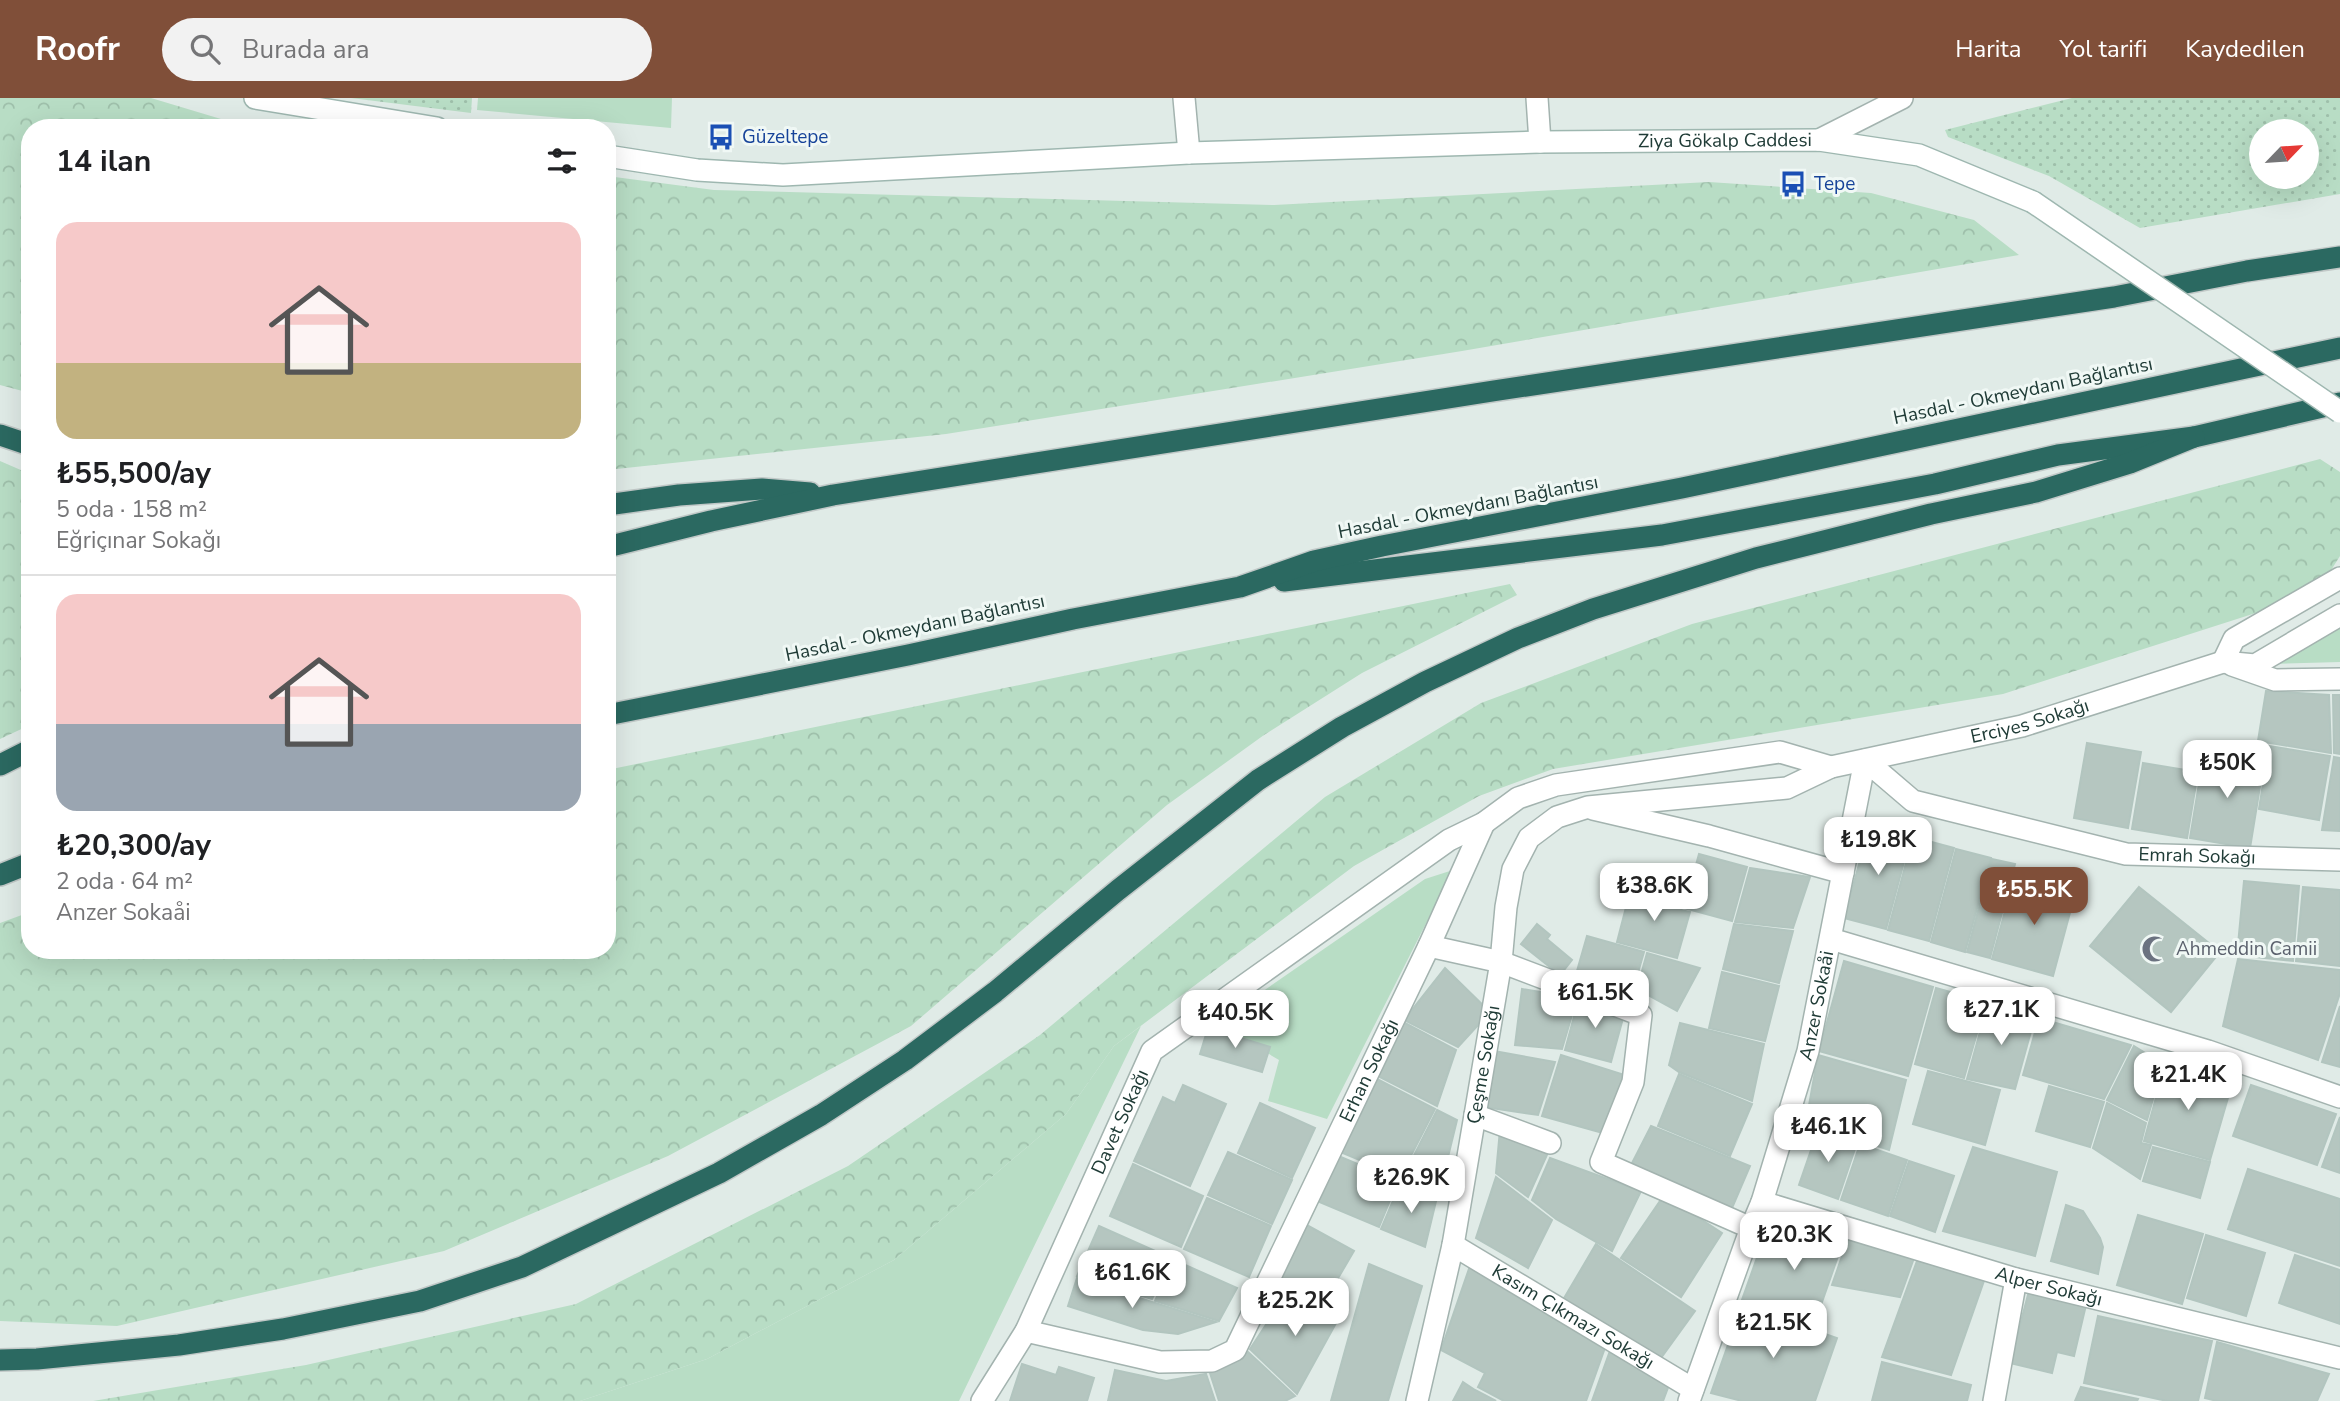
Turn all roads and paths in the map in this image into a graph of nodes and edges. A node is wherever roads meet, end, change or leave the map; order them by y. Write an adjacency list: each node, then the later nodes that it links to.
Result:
1 (255, 98): 5 (street)
2 (1184, 98): 8 (street)
3 (1537, 98): 7 (street)
4 (1902, 98): 6 (street, Ziya Gökalp Caddesi)
5 (382, 119)
6 (1819, 140): 7 (street, Ziya Gökalp Caddesi); 13 (street, bridge)
7 (1539, 142): 8 (street, Ziya Gökalp Caddesi)
8 (1189, 153): 9 (street, Ziya Gökalp Caddesi)
9 (616, 157)
10 (2340, 257): 17 (highway)
11 (2340, 348): 21 (highway, Hasdal - Okmeydanı Bağlantısı)
12 (2340, 403): 15 (highway)
13 (2340, 412)
14 (0, 435): 16 (highway)
15 (2194, 437): 21 (highway); 49 (highway)
16 (21, 442)
17 (833, 495): 18 (highway); 19 (highway)
18 (616, 504)
19 (616, 545)
20 (2340, 578): 23 (street)
21 (1240, 587): 25 (highway, Hasdal - Okmeydanı Bağlantısı)
22 (2340, 615): 23 (street, Erciyes Sokağı)
23 (2223, 662): 24 (street); 27 (street, Erciyes Sokağı)
24 (2340, 679)
25 (616, 713)
26 (21, 754): 28 (highway)
27 (1865, 760): 29 (street, Erciyes Sokağı); 33 (street, Emrah Sokağı); 35 (street, Anzer Sokaåi)
28 (0, 765)
29 (1832, 767): 30 (street, Erciyes Sokağı); 31 (street, Erciyes Sokağı)
30 (1518, 799): 32 (street, Davet Sokağı)
31 (1588, 807): 35 (street); 39 (street, Çeşme Sokağı)
32 (1485, 823): 38 (street, Erhan Sokağı); 47 (street, Davet Sokağı)
33 (2340, 860)
34 (21, 867): 36 (highway)
35 (1843, 873): 37 (street, Anzer Sokaåi)
36 (0, 875)
37 (1831, 939): 40 (street); 43 (street, Anzer Sokaåi)
38 (1429, 946): 39 (street); 47 (street, Erhan Sokağı)
39 (1501, 962): 41 (street, Çeşme Sokağı); 44 (street)
40 (2340, 1097)
41 (1475, 1115): 42 (street); 45 (street, Çeşme Sokağı)
42 (1550, 1143)
43 (1762, 1202): 44 (street, Anzer Sokaåi); 46 (street, Alper Sokağı)
44 (1751, 1228): 50 (street, Anzer Sokaåi)
45 (1453, 1245): 50 (street, Kasım Çıkmazı Sokağı); 52 (street, Çeşme Sokağı)
46 (2016, 1279): 48 (street, Alper Sokağı); 53 (street)
47 (1026, 1331): 51 (street, Davet Sokağı)
48 (2340, 1358)
49 (0, 1360)
50 (1691, 1395)
51 (982, 1401)
52 (1417, 1401)
53 (1994, 1401)

